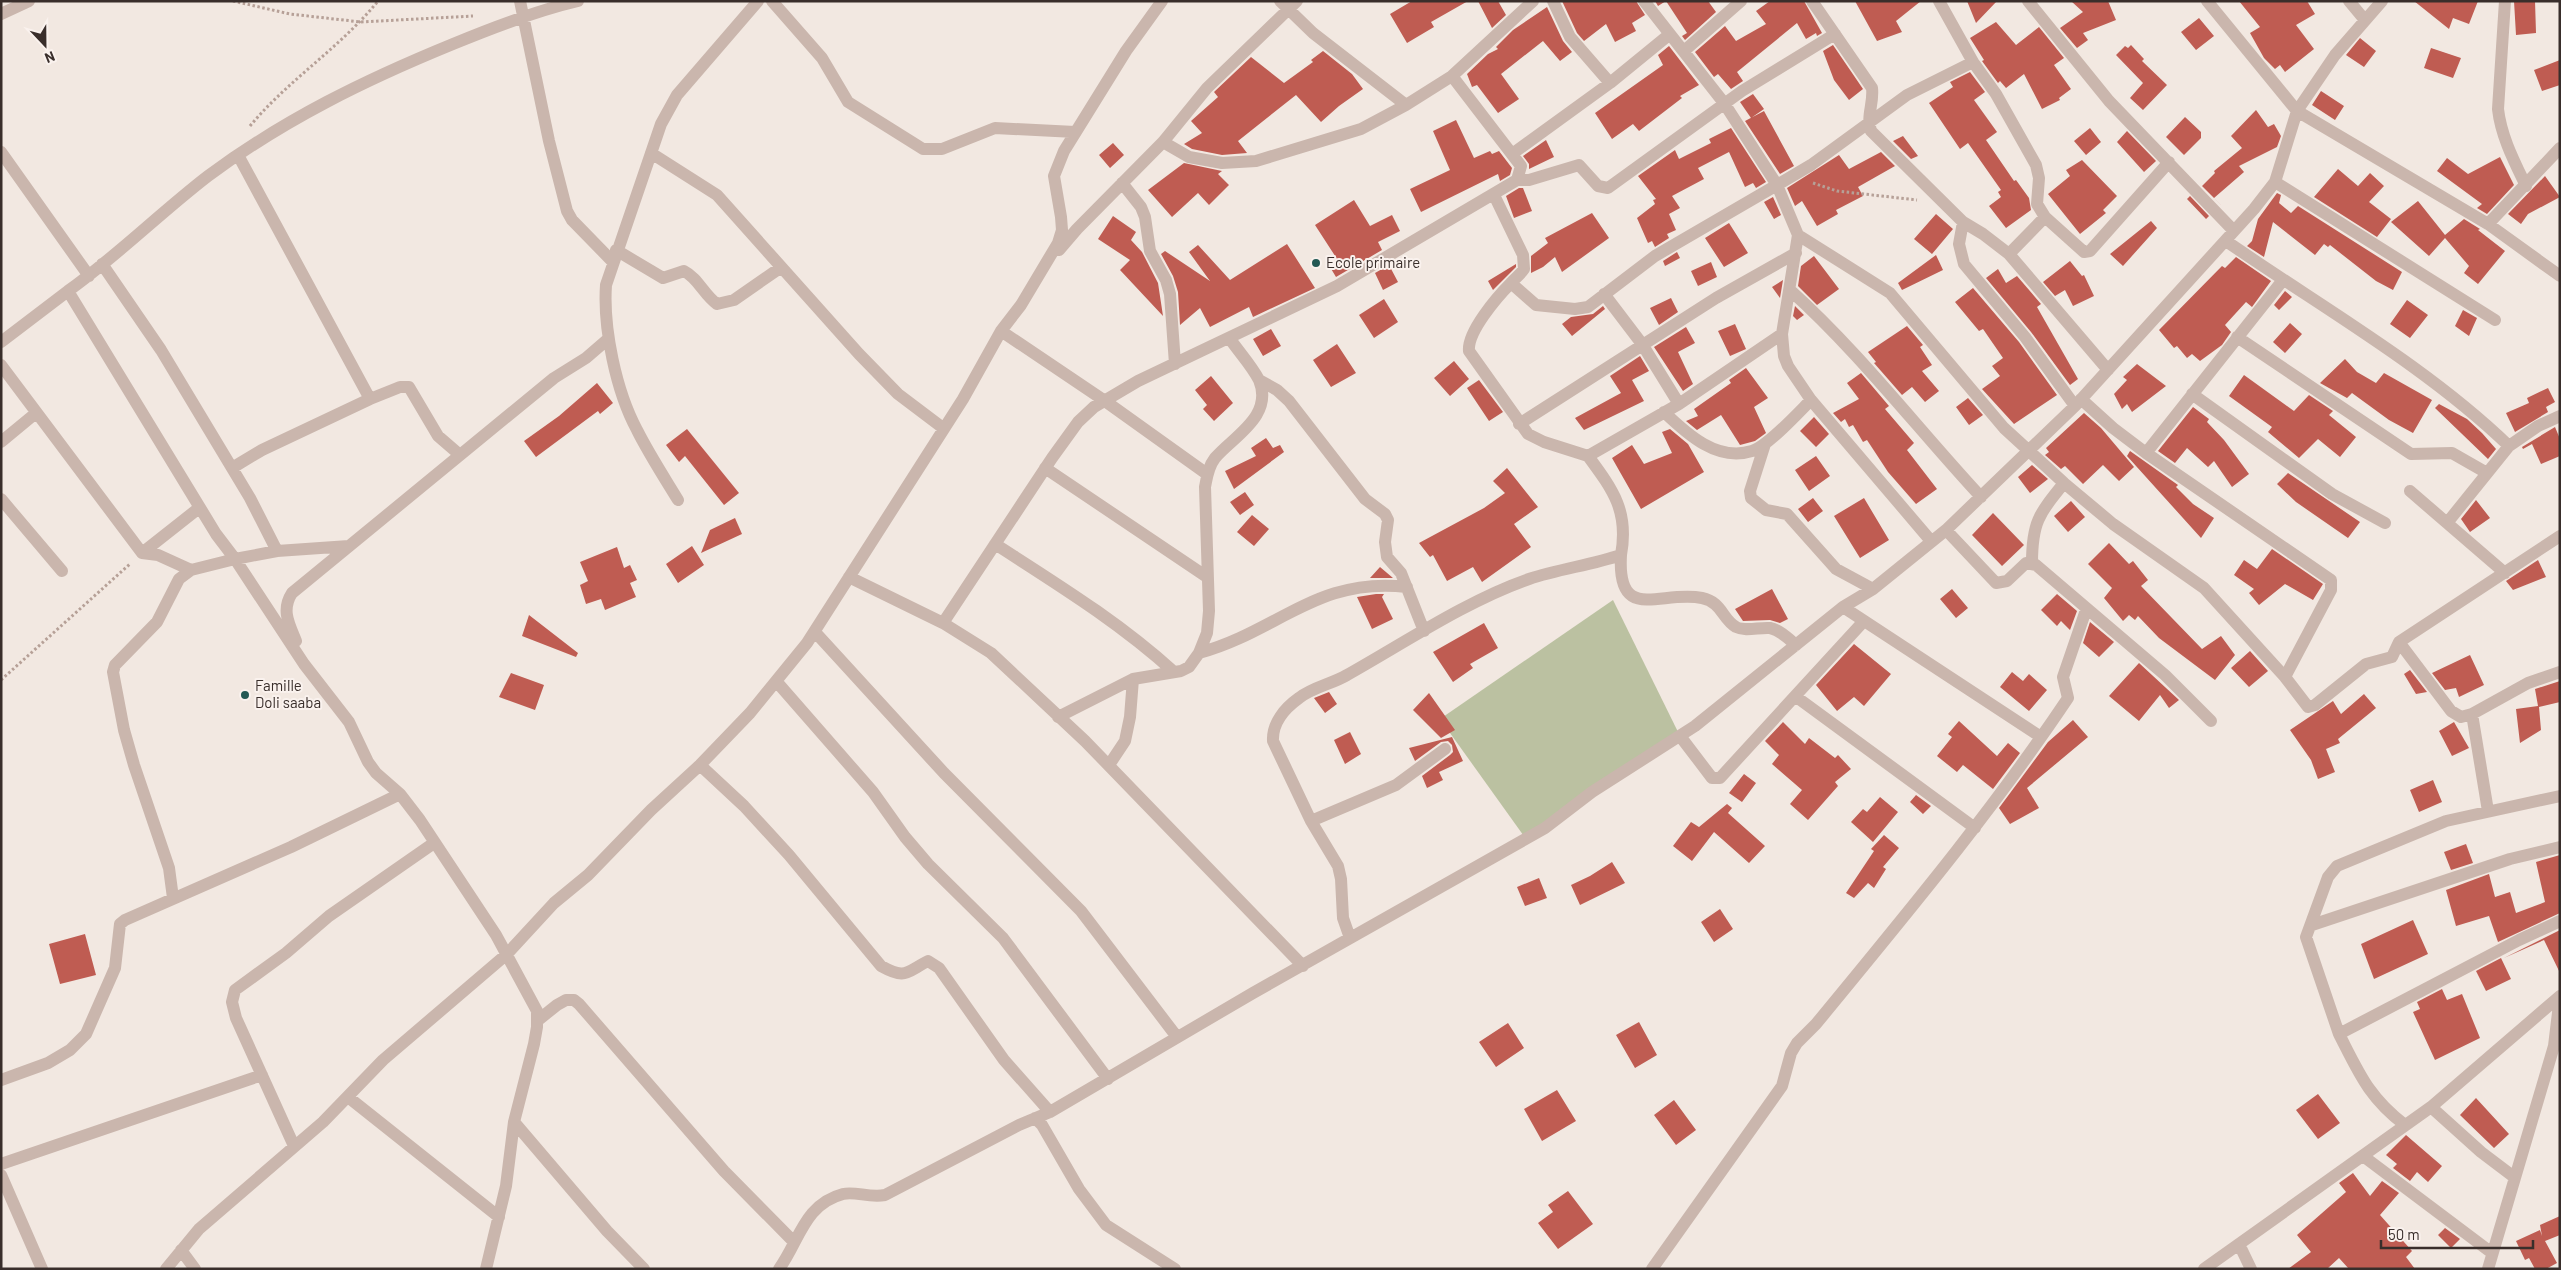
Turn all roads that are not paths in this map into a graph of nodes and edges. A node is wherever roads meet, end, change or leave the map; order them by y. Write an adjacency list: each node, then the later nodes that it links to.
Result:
1 (28, 1): 19 (street)
2 (520, 1): 20 (street)
3 (578, 1): 20 (street)
4 (758, 1): 36 (street)
5 (772, 1): 32 (street)
6 (1162, 1): 32 (street)
7 (1553, 1): 27 (street)
8 (1644, 1): 22 (street)
9 (1741, 1): 24 (street)
10 (1812, 1): 23 (street)
11 (1939, 1): 25 (street)
12 (2028, 1): 39 (street)
13 (2207, 1): 30 (street)
14 (2349, 1): 21 (street)
15 (2382, 1): 21 (street)
16 (2505, 1): 44 (street)
17 (1289, 4): 29 (street); 33 (street)
18 (1525, 4): 26 (street)
19 (1, 14)
20 (523, 16): 38 (street); 53 (street)
21 (2364, 18): 30 (street)
22 (1670, 34): 24 (street); 27 (street)
23 (1836, 34): 28 (street); 31 (street)
24 (1684, 51): 28 (street)
25 (1973, 62): 31 (street); 46 (street)
26 (1452, 76): 29 (street); 37 (street)
27 (1610, 83): 37 (street)
28 (1724, 103): 40 (street); 43 (street)
29 (1406, 105): 33 (street)
30 (2297, 111): 41 (street); 48 (street)
31 (1868, 122): 43 (street); 47 (street)
32 (1075, 132): 56 (street)
33 (1163, 142): 42 (street)
34 (2560, 148): 44 (street)
35 (1, 152): 57 (street)
36 (651, 153): 53 (street); 55 (street)
37 (1512, 154): 40 (street)
38 (238, 155): 54 (street); 77 (street)
39 (2169, 162): 46 (street); 50 (street)
40 (1517, 180): 45 (street)
41 (2275, 182): 50 (street); 64 (street)
42 (1122, 183): 56 (street); 72 (street)
43 (1777, 184): 49 (street); 63 (street)
44 (2526, 186): 48 (street)
45 (1494, 195): 60 (street); 69 (street)
46 (2045, 217): 52 (street)
47 (1963, 222): 52 (street); 80 (street)
48 (2488, 224): 58 (street)
49 (1798, 235): 51 (street); 90 (street)
50 (2230, 236): 59 (street); 74 (street)
51 (1796, 253): 61 (street); 71 (street)
52 (2009, 254): 74 (street)
53 (614, 256): 55 (street); 68 (street)
54 (102, 264): 57 (street); 94 (street)
55 (780, 268): 86 (street)
56 (1044, 268): 65 (street)
57 (89, 276): 62 (street)
58 (2560, 276)
59 (2283, 280): 67 (street); 89 (street)
60 (1511, 283): 63 (street); 85 (street)
61 (1790, 290): 66 (street); 100 (street)
62 (68, 291): 70 (street); 103 (street)
63 (1604, 294): 71 (street)
64 (2495, 320)
65 (1000, 331): 79 (street); 86 (street)
66 (1782, 334): 78 (street); 81 (street)
67 (2237, 337): 76 (street); 96 (street)
68 (608, 339): 92 (street); 102 (street)
69 (1230, 339): 72 (street); 75 (street)
70 (1, 342)
71 (1642, 344): 81 (street); 85 (street)
72 (1175, 364): 79 (street)
73 (1, 365): 83 (street)
74 (2108, 370): 80 (street)
75 (1259, 380): 97 (street); 121 (street)
76 (2192, 394): 91 (street); 104 (street)
77 (370, 399): 92 (street); 94 (street)
78 (1811, 400): 88 (street); 108 (street)
79 (1105, 401): 95 (street); 97 (street)
80 (2078, 403): 90 (street); 91 (street)
81 (1678, 404): 82 (street)
82 (1664, 412): 88 (street); 93 (street)
83 (36, 413): 87 (street); 112 (street)
84 (2560, 416): 89 (street)
85 (1519, 424): 93 (street)
86 (943, 428): 119 (street)
87 (1, 442)
88 (1765, 444): 122 (street)
89 (2509, 446): 96 (street)
90 (2030, 452): 98 (street); 100 (street)
91 (2146, 453): 135 (street)
92 (460, 455): 110 (street)
93 (1588, 456): 113 (street)
94 (232, 468): 111 (street)
95 (1045, 468): 109 (street); 120 (street)
96 (2487, 473): 105 (street)
97 (1207, 474): 120 (street)
98 (2064, 483): 115 (street); 135 (street)
99 (2410, 491): 105 (street)
100 (1982, 498): 106 (street)
101 (1, 499): 117 (street)
102 (678, 500)
103 (199, 508): 112 (street); 114 (street)
104 (2385, 522)
105 (2447, 523): 118 (street)
106 (1946, 530): 108 (street); 115 (street)
107 (2560, 536): 118 (street)
108 (1931, 541): 122 (street)
109 (995, 544): 126 (street); 133 (street)
110 (349, 546): 111 (street); 132 (street)
111 (277, 552): 114 (street)
112 (142, 553): 116 (street)
113 (1621, 555): 127 (street); 130 (street)
114 (235, 559): 116 (street); 132 (street)
115 (2032, 563): 124 (street)
116 (191, 570): 154 (street)
117 (62, 572)
118 (2505, 573): 129 (street)
119 (849, 577): 126 (street); 128 (street)
120 (1207, 577): 131 (street)
121 (1406, 587): 127 (street); 131 (street)
122 (1873, 589): 123 (street)
123 (1843, 607): 125 (street); 130 (street)
124 (2086, 610): 141 (street); 143 (street)
125 (1863, 622): 138 (street); 143 (street)
126 (943, 623): 140 (street)
127 (1424, 631): 150 (street)
128 (815, 632): 137 (street); 163 (street)
129 (2399, 642): 135 (street); 139 (street)
130 (1796, 645): 142 (street)
131 (1199, 653): 133 (street)
132 (304, 664): 147 (street)
133 (1174, 672): 136 (street)
134 (2560, 672): 139 (street)
135 (2285, 677)
136 (1133, 679): 140 (street); 146 (street)
137 (776, 681): 145 (street); 165 (street)
138 (1795, 696): 142 (street); 151 (street)
139 (2472, 714): 149 (street)
140 (1058, 718): 146 (street)
141 (2210, 722)
142 (1680, 736): 157 (street)
143 (2042, 737): 151 (street)
144 (1446, 749): 150 (street)
145 (700, 765): 158 (street); 169 (street)
146 (1109, 765): 159 (street)
147 (400, 794): 152 (street); 154 (street)
148 (2560, 796): 149 (street)
149 (2488, 812): 156 (street)
150 (1311, 821): 157 (street)
151 (1975, 828): 190 (street)
152 (434, 843): 158 (street); 164 (street)
153 (2560, 847): 156 (street)
154 (173, 898): 166 (street)
155 (2560, 921): 162 (street)
156 (2312, 925): 162 (street)
157 (1350, 938): 159 (street)
158 (507, 954): 161 (street); 167 (street)
159 (1303, 966): 163 (street)
160 (2560, 996): 168 (street); 177 (street)
161 (537, 1021): 171 (street); 179 (street)
162 (2339, 1034): 172 (street)
163 (1177, 1038): 165 (street)
164 (262, 1075): 173 (street); 175 (street)
165 (1108, 1079): 169 (street)
166 (1, 1080)
167 (348, 1097): 173 (street); 178 (street)
168 (2431, 1107): 172 (street); 177 (street)
169 (1050, 1112): 170 (street)
170 (1035, 1118): 179 (street); 189 (street)
171 (514, 1122): 178 (street); 187 (street)
172 (2405, 1125): 174 (street)
173 (294, 1146): 181 (street)
174 (2363, 1156): 180 (street); 182 (street)
175 (1, 1164)
176 (1, 1176): 183 (street)
177 (2514, 1177): 182 (street)
178 (499, 1217): 186 (street)
179 (793, 1241): 188 (street)
180 (2239, 1244): 191 (street); 192 (street)
181 (181, 1250): 184 (street); 185 (street)
182 (2492, 1253): 193 (street)
183 (42, 1269)
184 (166, 1269)
185 (195, 1269)
186 (486, 1269)
187 (644, 1269)
188 (778, 1269)
189 (1175, 1269)
190 (1652, 1269)
191 (2204, 1269)
192 (2251, 1269)
193 (2488, 1269)

